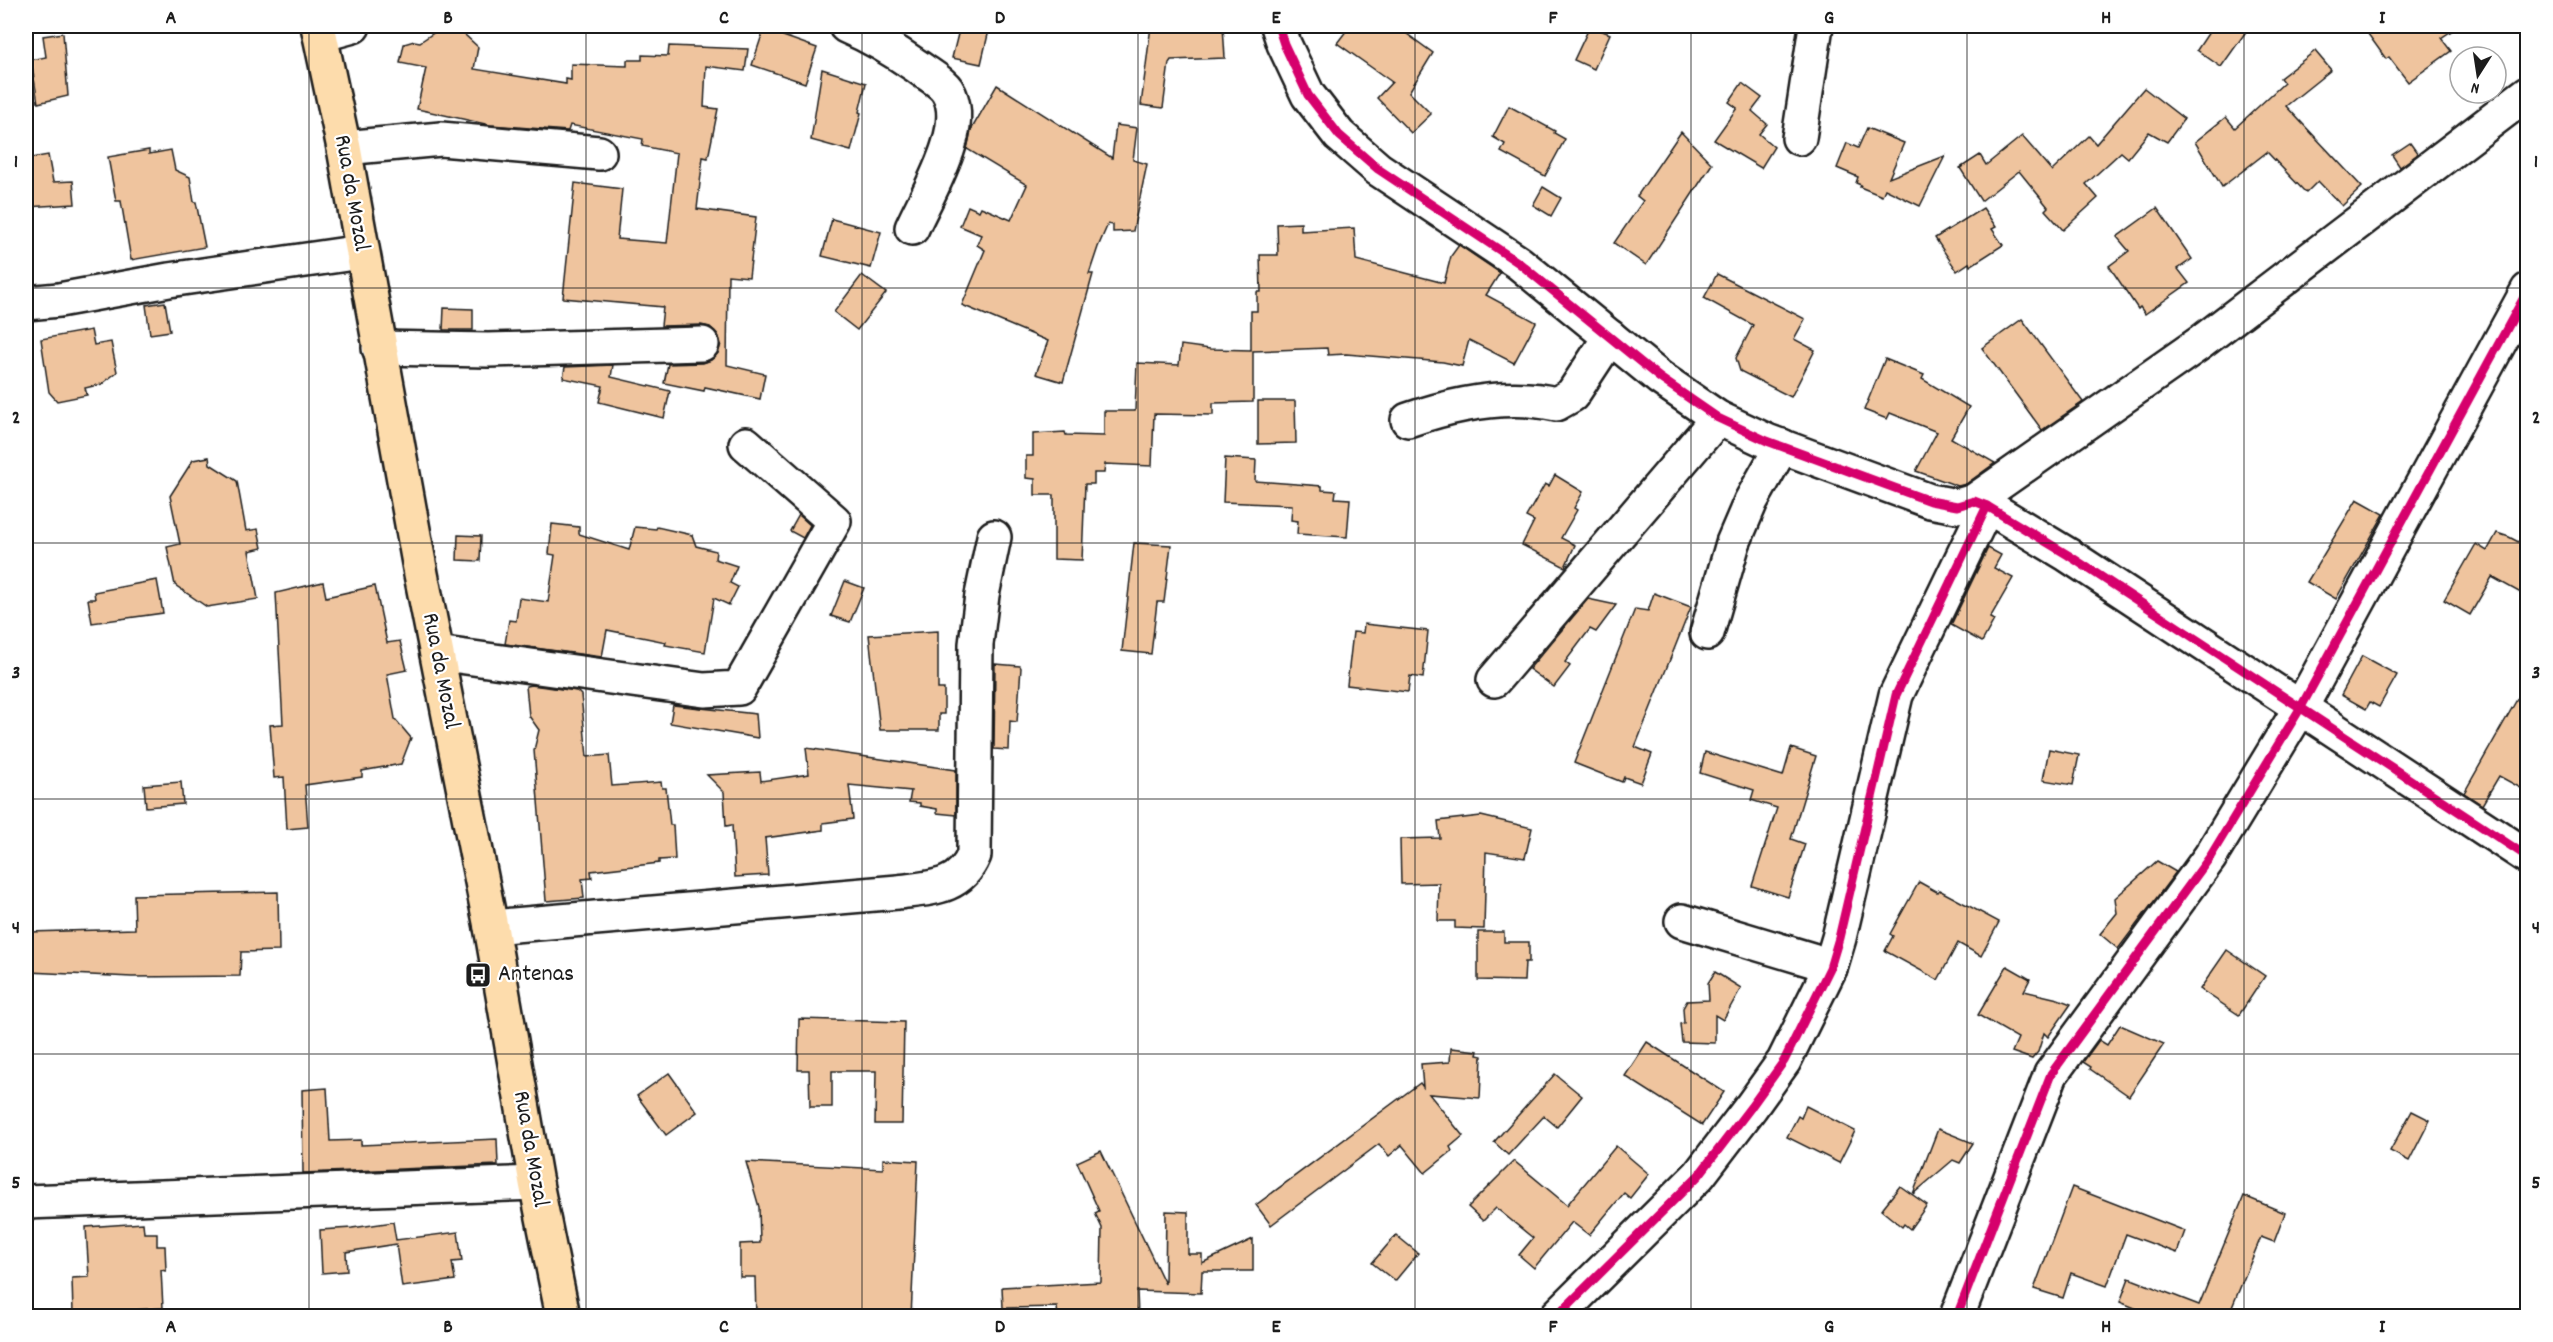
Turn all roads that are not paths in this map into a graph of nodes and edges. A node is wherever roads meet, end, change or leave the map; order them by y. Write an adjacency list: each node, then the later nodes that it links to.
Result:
1 (353, 26): 5 (street)
2 (846, 26): 10 (street)
3 (1278, 26): 14 (street)
4 (1816, 26): 7 (street)
5 (319, 30): 8 (main road, Rua da Mozal)
6 (2528, 93): 21 (street)
7 (1798, 138)
8 (344, 148): 9 (street); 11 (main road, Rua da Mozal)
9 (599, 153)
10 (912, 228)
11 (362, 252): 13 (street); 16 (main road, Rua da Mozal)
12 (2528, 290): 26 (street)
13 (26, 303)
14 (1610, 337): 17 (street); 18 (street)
15 (702, 344): 16 (street)
16 (379, 348): 24 (main road, Rua da Mozal)
17 (1718, 418): 20 (street); 25 (street)
18 (1408, 420)
19 (746, 444): 24 (street)
20 (1782, 446): 21 (street); 23 (street)
21 (1981, 504): 26 (street); 30 (street)
22 (994, 537): 29 (street)
23 (1707, 633)
24 (436, 653): 29 (main road, Rua da Mozal)
25 (1494, 680)
26 (2301, 707): 27 (street); 35 (street)
27 (2528, 857)
28 (1682, 921): 30 (street)
29 (491, 927): 31 (main road, Rua da Mozal)
30 (1830, 968): 34 (street)
31 (536, 1183): 32 (street); 33 (main road, Rua da Mozal)
32 (26, 1202)
33 (563, 1317)
34 (1557, 1317)
35 (1957, 1317)

